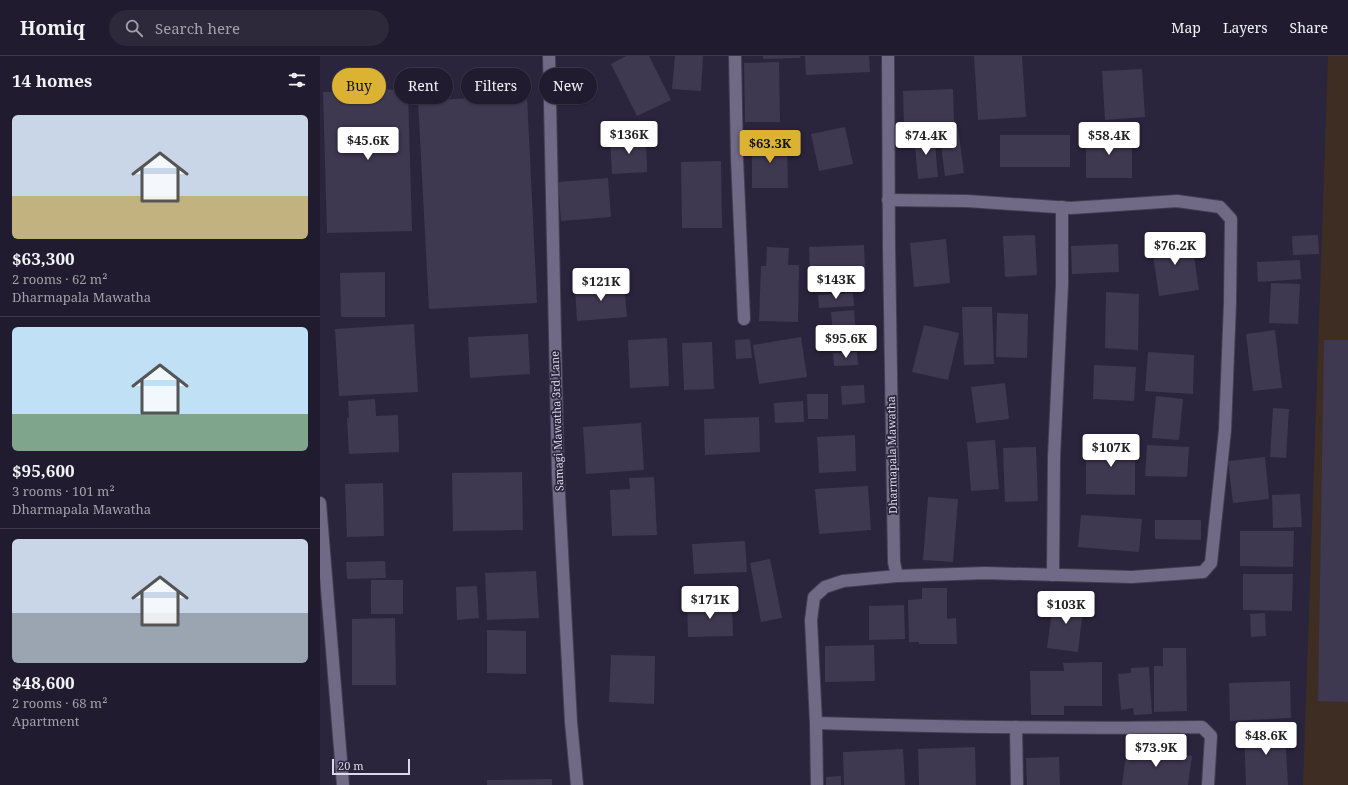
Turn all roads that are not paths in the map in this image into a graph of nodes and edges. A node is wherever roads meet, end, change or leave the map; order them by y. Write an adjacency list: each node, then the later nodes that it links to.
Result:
1 (549, 56): 13 (street, Samagi Mawatha 3rd Lane)
2 (735, 56): 6 (street)
3 (888, 56): 4 (street, Dharmapala Mawatha)
4 (888, 200): 5 (street); 9 (street, Dharmapala Mawatha)
5 (1062, 207): 8 (street); 8 (street)
6 (744, 319)
7 (320, 502): 12 (street)
8 (1053, 575): 9 (street)
9 (897, 576): 10 (street)
10 (816, 723): 11 (street); 14 (street)
11 (1016, 727): 15 (street); 16 (street)
12 (343, 785)
13 (577, 785)
14 (817, 785)
15 (1017, 785)
16 (1208, 785)

